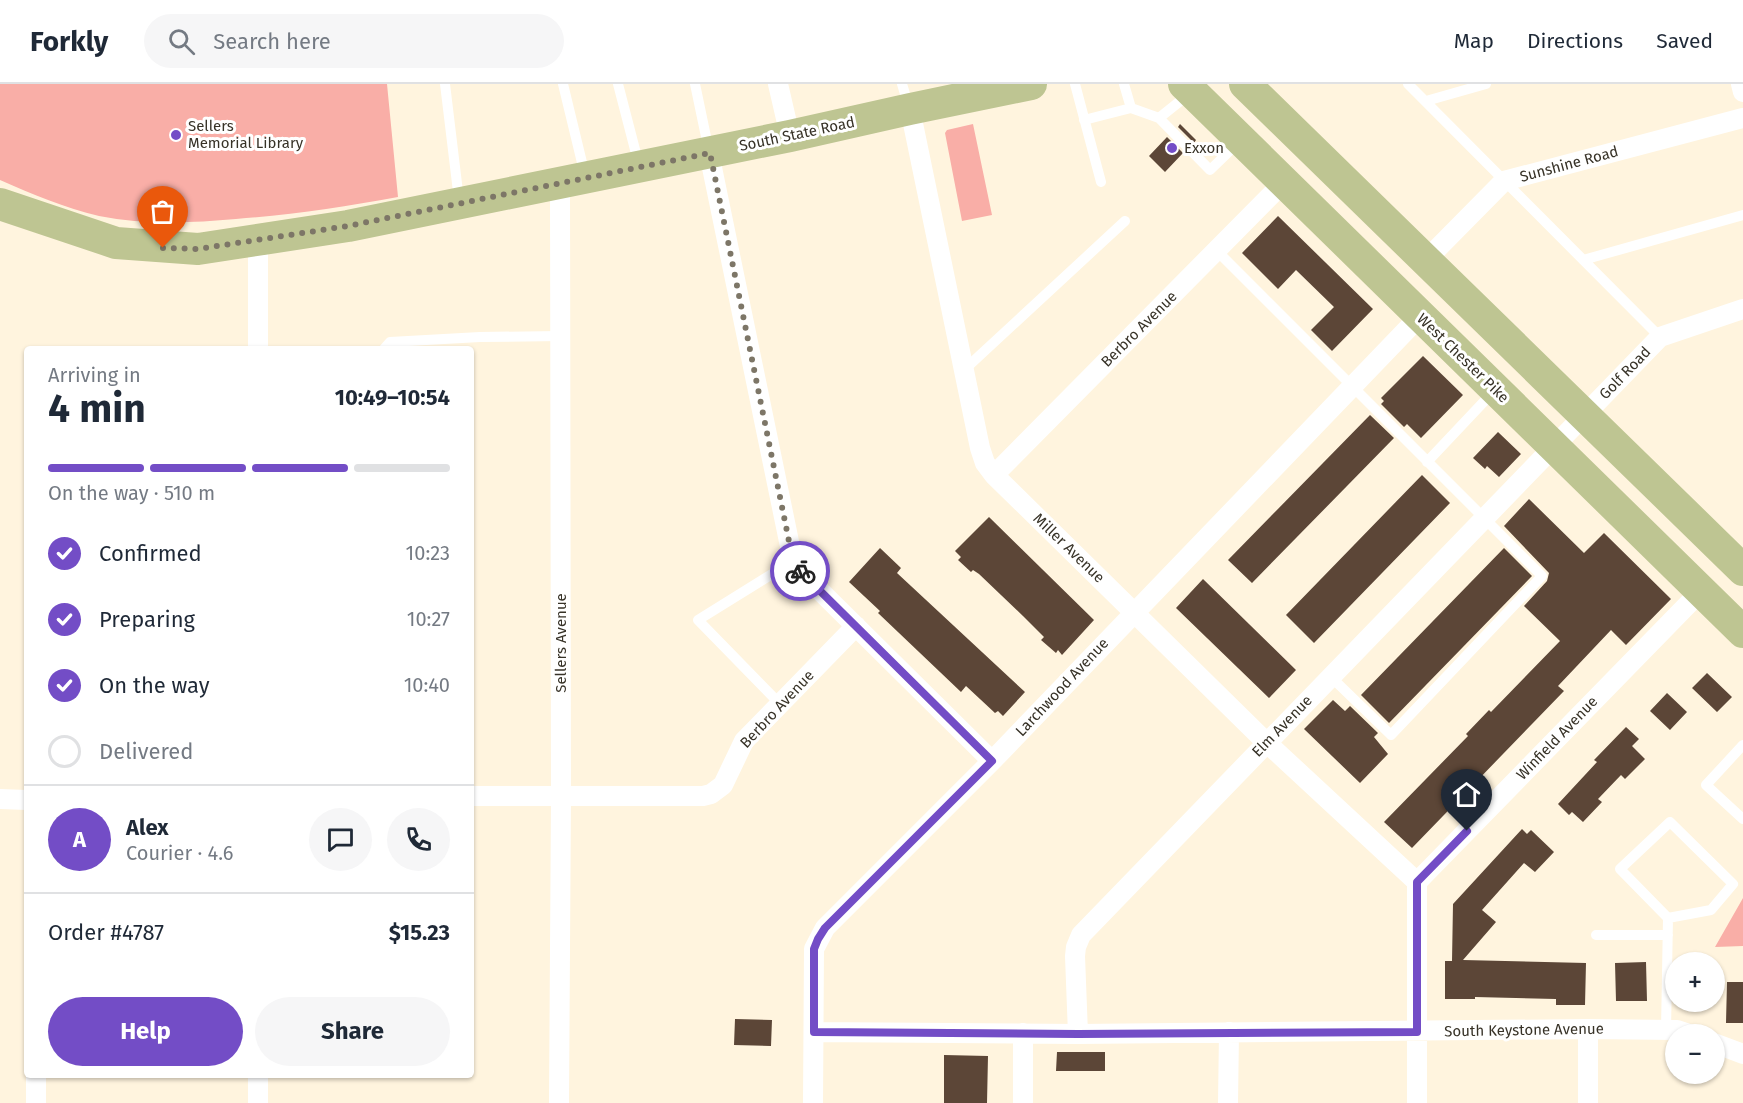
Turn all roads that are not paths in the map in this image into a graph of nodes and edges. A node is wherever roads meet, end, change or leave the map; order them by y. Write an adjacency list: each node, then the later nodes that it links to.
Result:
1 (445, 84): 31 (lane)
2 (563, 84): 26 (lane)
3 (618, 84): 25 (lane)
4 (695, 84): 24 (lane)
5 (778, 84): 22 (street)
6 (1031, 84): 14 (main road, South State Road)
7 (1075, 84): 21 (lane)
8 (1124, 84): 18 (lane)
9 (1245, 84): 36 (main road)
10 (1408, 84): 17 (lane)
11 (1486, 84): 17 (lane)
12 (1741, 84): 15 (street)
13 (1188, 88): 19 (lane); 23 (main road, West Chester Pike)
14 (982, 89): 16 (main road, South State Road)
15 (1743, 92)
16 (906, 96): 22 (main road, South State Road); 44 (street, Miller Avenue)
17 (1426, 101): 27 (lane)
18 (1131, 108): 19 (lane); 21 (lane)
19 (1159, 118): 23 (lane)
20 (1743, 118): 27 (street, Sunshine Road)
21 (1084, 120): 28 (lane)
22 (790, 136): 24 (main road, South State Road)
23 (1241, 140): 29 (main road, West Chester Pike)
24 (710, 153): 25 (main road, South State Road); 52 (street)
25 (640, 167): 26 (main road, South State Road)
26 (573, 181): 31 (main road, South State Road); 40 (street, Sellers Avenue)
27 (1504, 181): 36 (street, Sunshine Road); 37 (lane)
28 (1101, 182)
29 (1284, 182): 35 (street, Berbro Avenue); 39 (main road, West Chester Pike)
30 (0, 204): 34 (main road, South State Road)
31 (460, 204): 34 (main road, South State Road)
32 (1743, 215): 37 (lane)
33 (1125, 221): 44 (lane)
34 (258, 241): 42 (street)
35 (1217, 251): 45 (lane); 50 (street, Berbro Avenue)
36 (1426, 260): 47 (main road)
37 (1583, 260): 41 (lane)
38 (1743, 309): 41 (street, Golf Road)
39 (1420, 316): 45 (street, Larchwood Avenue); 46 (main road, West Chester Pike)
40 (560, 336): 43 (lane); 64 (street, Sellers Avenue)
41 (1660, 337): 47 (street, Golf Road)
42 (258, 346)
43 (386, 346)
44 (964, 370): 50 (street, Miller Avenue)
45 (1352, 387): 49 (lane); 55 (street, Larchwood Avenue)
46 (1496, 389): 48 (main road, West Chester Pike); 49 (lane)
47 (1584, 415): 48 (street, Golf Road); 53 (main road)
48 (1554, 447): 51 (street, Elm Avenue); 54 (main road, West Chester Pike)
49 (1427, 462): 51 (lane)
50 (994, 476): 55 (street, Miller Avenue)
51 (1485, 519): 58 (street, Elm Avenue); 58 (lane)
52 (793, 561): 56 (street); 59 (lane)
53 (1743, 570)
54 (1701, 591): 57 (main road, West Chester Pike); 68 (street, Winfield Avenue)
55 (1133, 612): 60 (street, Miller Avenue); 62 (street, Larchwood Avenue)
56 (856, 626): 59 (street, Berbro Avenue); 62 (street)
57 (1743, 632)
58 (1330, 676): 60 (street, Elm Avenue)
59 (780, 704): 64 (street, Berbro Avenue)
60 (1266, 742): 68 (street, Miller Avenue); 79 (street, Elm Avenue)
61 (1743, 745): 67 (lane)
62 (992, 761): 75 (street, Larchwood Avenue)
63 (474, 796): 64 (street)
64 (561, 797): 86 (street, Sellers Avenue)
65 (0, 799): 66 (street)
66 (24, 800)
67 (1743, 818)
68 (1417, 882): 77 (street)
69 (1668, 918): 69 (lane); 71 (lane)
70 (1596, 935): 71 (lane)
71 (1668, 935): 72 (lane)
72 (1666, 1024)
73 (1588, 1029): 74 (street, South Keystone Avenue); 77 (street, South Keystone Avenue); 91 (street)
74 (1665, 1030)
75 (814, 1032): 78 (street, South Keystone Avenue); 87 (street, Larchwood Avenue)
76 (1229, 1032): 77 (street, South Keystone Avenue); 79 (street, South Keystone Avenue); 89 (street)
77 (1417, 1032): 90 (street)
78 (1023, 1033): 79 (street, South Keystone Avenue); 88 (street)
79 (1078, 1034)
80 (1725, 1047): 81 (street)
81 (1743, 1054)
82 (36, 1078): 84 (street)
83 (258, 1078): 85 (street)
84 (36, 1103)
85 (258, 1103)
86 (560, 1103)
87 (813, 1103)
88 (1023, 1103)
89 (1228, 1103)
90 (1417, 1103)
91 (1588, 1103)

